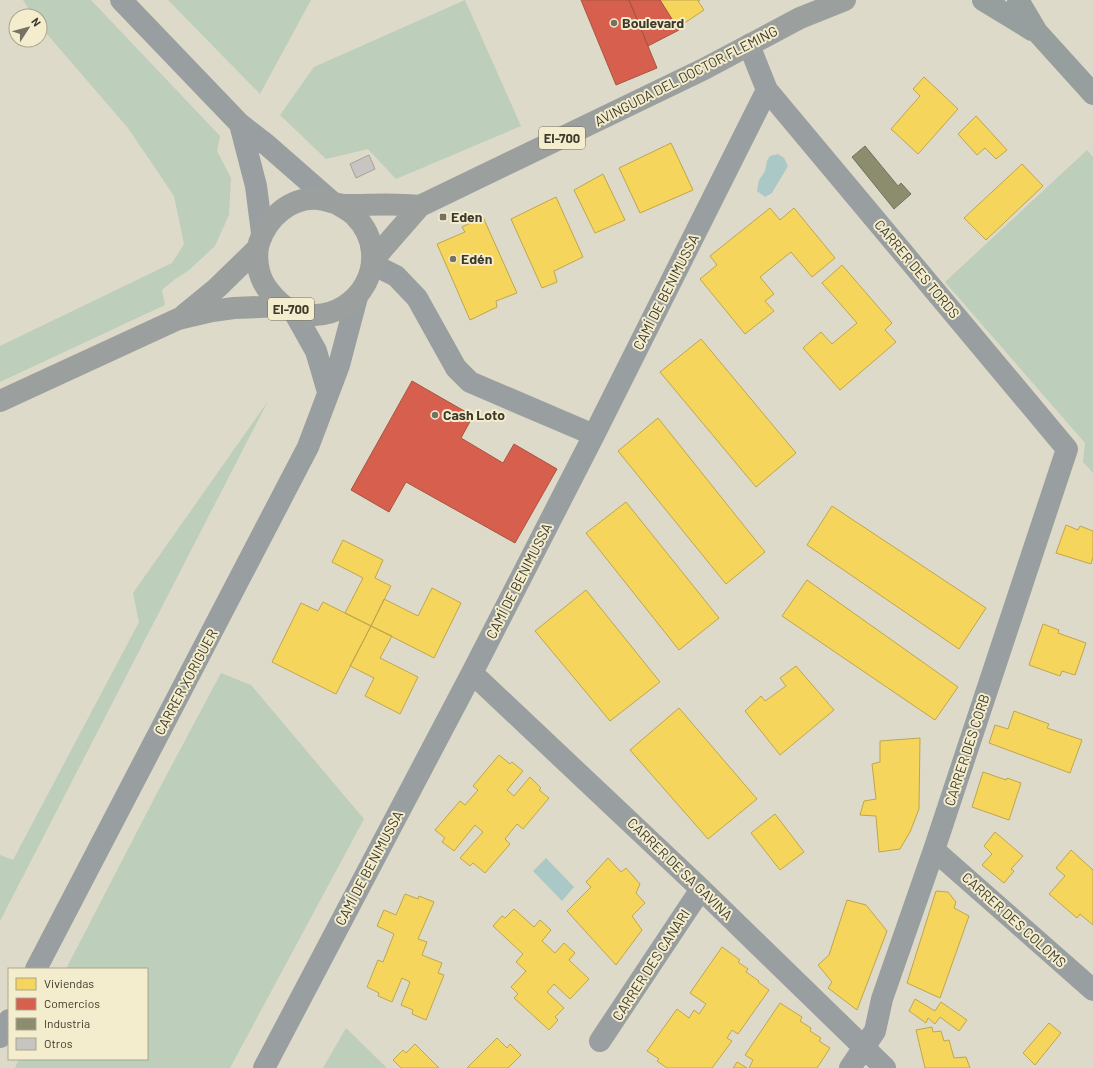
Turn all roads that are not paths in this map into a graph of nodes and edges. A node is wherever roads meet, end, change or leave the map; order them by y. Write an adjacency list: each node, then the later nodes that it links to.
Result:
1 (121, 0): 11 (street)
2 (815, 0): 6 (main road, AVINGUDA DEL DOCTOR FLEMING / EI-700)
3 (845, 0): 6 (main road, AVINGUDA DEL DOCTOR FLEMING / EI-700)
4 (983, 0): 7 (main road)
5 (1018, 0): 7 (main road)
6 (800, 18): 8 (main road, AVINGUDA DEL DOCTOR FLEMING / EI-700)
7 (1037, 32): 10 (main road)
8 (749, 45): 9 (street, CARRER DES TORDS); 13 (main road, AVINGUDA DEL DOCTOR FLEMING / EI-700)
9 (767, 90): 21 (street, CAMÍ DE BENIMUSSA); 22 (street, CARRER DES TORDS)
10 (1093, 94)
11 (240, 124): 12 (street); 14 (street)
12 (336, 203): 13 (main road, EI-700); 14 (main road, EI-700); 15 (main road, EI-700)
13 (420, 206): 15 (main road, AVINGUDA DEL DOCTOR FLEMING / EI-700)
14 (260, 241): 17 (main road, EI-700); 18 (main road, EI-700)
15 (372, 262): 16 (main road, EI-700); 21 (street)
16 (357, 297): 17 (main road, EI-700); 19 (street, CARRER XORIGUER)
17 (288, 308): 18 (main road, EI-700); 19 (street)
18 (178, 319): 20 (main road, EI-700)
19 (328, 392): 26 (street, CARRER XORIGUER)
20 (0, 401)
21 (594, 435): 23 (street, CAMÍ DE BENIMUSSA)
22 (1067, 449): 24 (street, CARRER DES CORB)
23 (472, 673): 25 (street, CARRER DE SA GAVINA); 32 (street, CAMÍ DE BENIMUSSA)
24 (934, 850): 27 (street, CARRER DES COLOMS); 31 (street, CARRER DES CORB)
25 (701, 889): 30 (street, CARRER DES CANARI); 31 (street, CARRER DE SA GAVINA)
26 (37, 968)
27 (1093, 990)
28 (8, 1022): 29 (street)
29 (0, 1038)
30 (600, 1041)
31 (864, 1048): 33 (street, CARRER DES CORB); 34 (street, CARRER DE SA GAVINA)
32 (264, 1068)
33 (850, 1068)
34 (885, 1068)

